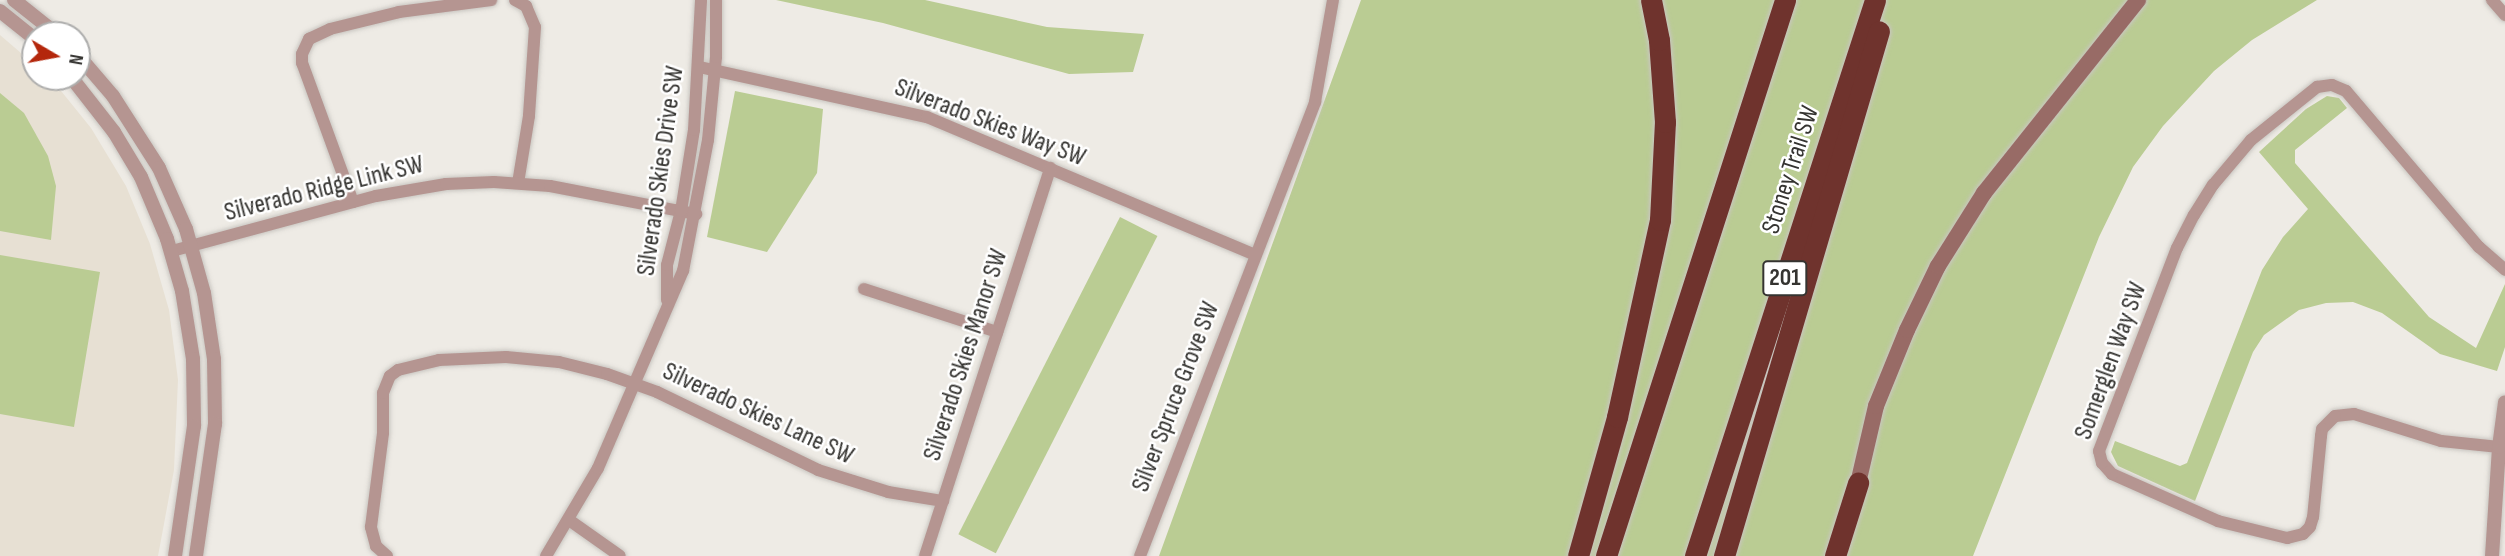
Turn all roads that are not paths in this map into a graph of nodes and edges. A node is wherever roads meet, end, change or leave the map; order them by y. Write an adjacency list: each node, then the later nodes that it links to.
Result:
1 (15, 0): 15 (street)
2 (491, 0): 23 (street)
3 (514, 0): 22 (street)
4 (701, 0): 17 (street, Silverado Skies Drive SW)
5 (716, 0): 18 (street, Silverado Skies Drive SW)
6 (1333, 0): 28 (street, Silver Spruce Grove SW)
7 (1651, 0): 46 (highway)
8 (1785, 0): 47 (highway)
9 (1875, 0): 48 (highway, Stoney Trail SW / 201)
10 (1887, 0): 49 (highway)
11 (2138, 0): 36 (main road)
12 (2492, 0): 14 (street)
13 (0, 11): 16 (street)
14 (2505, 15)
15 (41, 21)
16 (21, 28)
17 (699, 67): 18 (street, Silverado Skies Way SW); 24 (street, Silverado Skies Drive SW)
18 (714, 70): 21 (street, Silverado Skies Way SW); 25 (street, Silverado Skies Drive SW)
19 (91, 71): 26 (street)
20 (82, 91): 27 (street)
21 (1051, 168): 28 (street, Silverado Skies Way SW); 32 (street, Silverado Skies Manor SW)
22 (518, 183): 23 (street, Silverado Ridge Link SW); 24 (street, Silverado Ridge Link SW)
23 (353, 202): 26 (street, Silverado Ridge Link SW)
24 (681, 211): 25 (street, Silverado Ridge Link SW); 31 (street, Silverado Skies Drive SW)
25 (696, 214): 31 (street, Silverado Skies Drive SW)
26 (192, 246): 27 (street, Silverado Ridge Link SW); 40 (street)
27 (172, 251): 39 (street)
28 (1255, 255): 45 (street, Silver Spruce Grove SW)
29 (2505, 270): 35 (street, Somerglen Way SW)
30 (864, 289): 32 (street)
31 (667, 307): 33 (street, Silverado Skies Drive SW)
32 (997, 332): 37 (street, Silverado Skies Manor SW)
33 (637, 384): 37 (street, Silverado Skies Lane SW); 38 (street, Silverado Skies Drive SW); 41 (street, Silverado Skies Lane SW)
34 (2505, 402): 35 (street)
35 (2499, 447): 52 (street)
36 (1858, 482): 50 (highway); 51 (main road)
37 (943, 502): 44 (street, Silverado Skies Manor SW)
38 (569, 520): 42 (street, Silverado Skies Drive SW); 43 (street)
39 (175, 556)
40 (195, 556)
41 (387, 556)
42 (546, 556)
43 (620, 556)
44 (925, 556)
45 (1140, 556)
46 (1578, 556)
47 (1606, 556)
48 (1695, 556)
49 (1724, 556)
50 (1835, 556)
51 (1842, 556)
52 (2493, 556)

